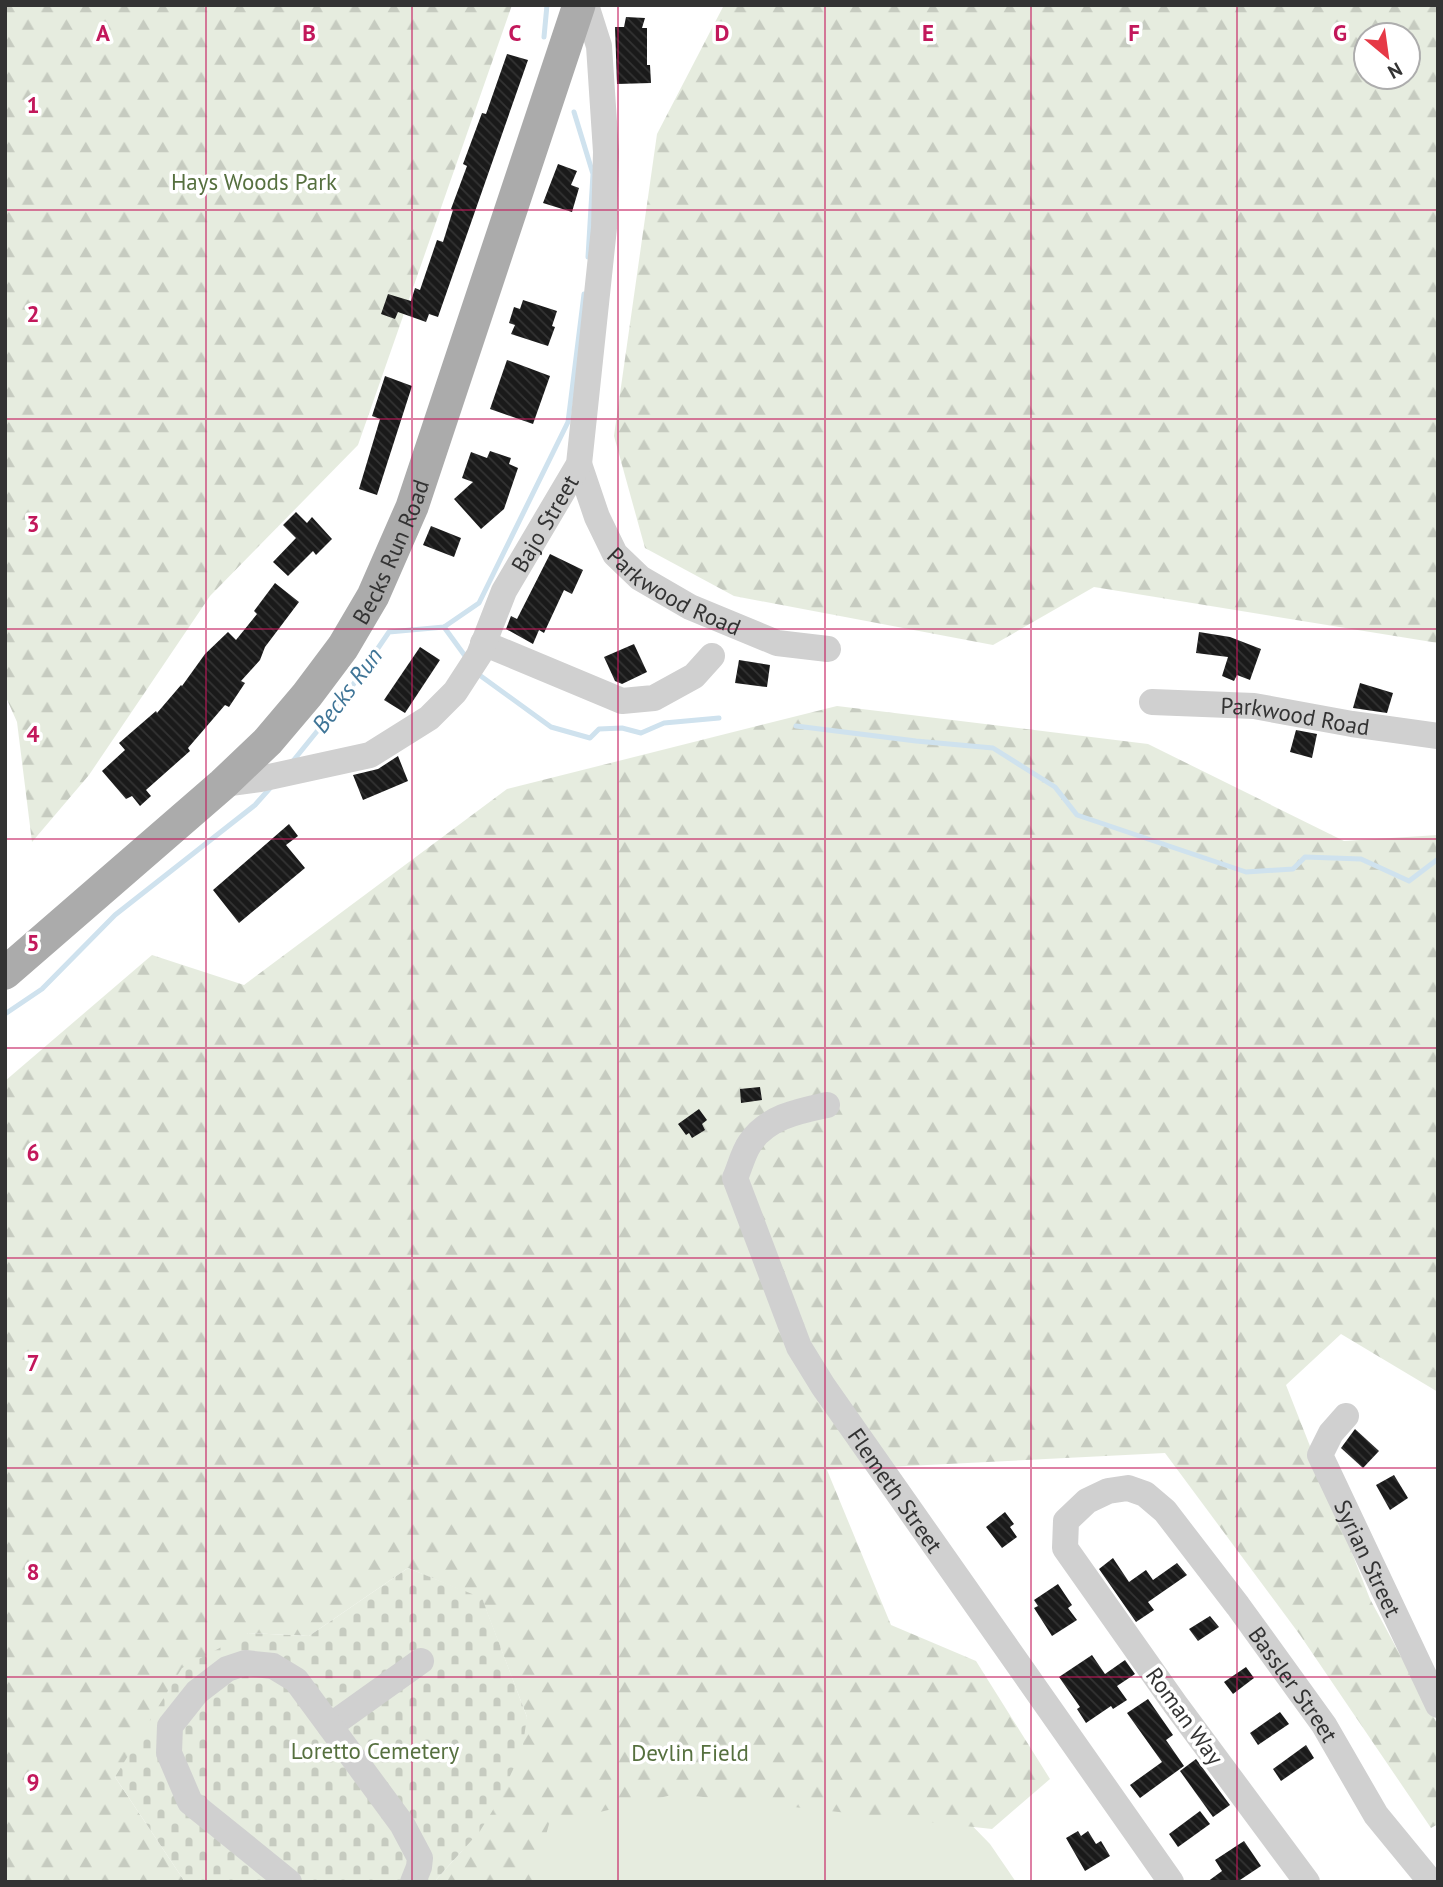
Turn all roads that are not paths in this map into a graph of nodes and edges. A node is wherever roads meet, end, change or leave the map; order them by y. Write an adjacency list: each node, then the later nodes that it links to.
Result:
1 (579, 5): 9 (main road, Becks Run Road)
2 (586, 5): 3 (street, Bajo Street)
3 (579, 464): 4 (street, Parkwood Road); 6 (street, Bajo Street)
4 (828, 649)
5 (712, 656): 6 (street)
6 (476, 658): 9 (street, Bajo Street)
7 (1152, 702): 8 (street, Parkwood Road)
8 (1438, 736)
9 (223, 784): 10 (main road, Becks Run Road)
10 (5, 973)
11 (827, 1105): 19 (street, Flemeth Street)
12 (1346, 1416): 15 (street, Syrian Street)
13 (1065, 1548): 20 (street, Roman Way); 21 (street, Bassler Street)
14 (421, 1661): 16 (street)
15 (1438, 1705)
16 (330, 1726): 17 (street); 18 (street)
17 (289, 1882)
18 (413, 1882)
19 (1171, 1882)
20 (1307, 1882)
21 (1431, 1882)

